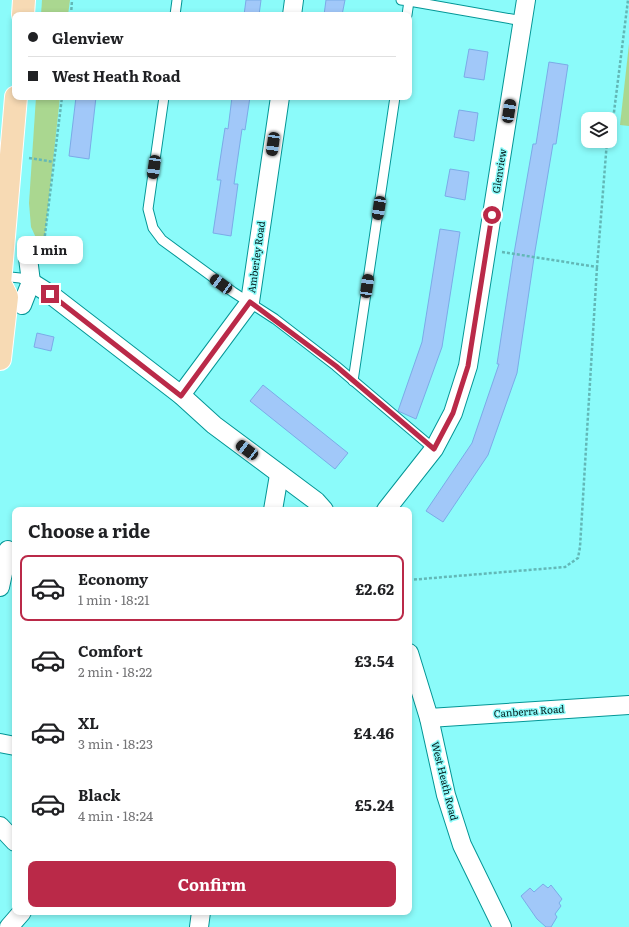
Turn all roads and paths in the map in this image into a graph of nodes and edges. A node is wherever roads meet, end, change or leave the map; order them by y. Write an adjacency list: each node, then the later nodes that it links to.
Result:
1 (24, 0): 8 (main road)
2 (72, 0): 9 (path)
3 (178, 0): 10 (lane)
4 (294, 0): 11 (street)
5 (407, 0): 12 (lane); 13 (lane)
6 (526, 0): 13 (street, Glenview)
7 (628, 0): 19 (path)
8 (22, 12)
9 (71, 12)
10 (176, 12)
11 (292, 12)
12 (407, 12)
13 (523, 22): 23 (street, Glenview)
14 (16, 100): 21 (main road)
15 (62, 100): 22 (path)
16 (164, 100): 28 (lane)
17 (280, 100): 28 (street, Amberley Road)
18 (395, 100): 31 (lane)
19 (614, 112)
20 (606, 148): 25 (path)
21 (11, 154): 22 (path); 26 (main road)
22 (54, 162): 24 (path)
23 (486, 250): 25 (path); 33 (street, Glenview)
24 (35, 256): 27 (street)
25 (597, 267): 39 (path)
26 (0, 280): 27 (lane); 30 (main road)
27 (31, 282): 29 (street); 32 (street)
28 (250, 302): 31 (lane); 32 (street, Amberley Road)
29 (22, 305)
30 (0, 359)
31 (353, 381): 33 (lane)
32 (181, 396): 34 (street)
33 (434, 449): 37 (street, Glenview)
34 (280, 475): 35 (street); 36 (street)
35 (274, 507)
36 (322, 507)
37 (388, 507)
38 (8, 550): 40 (street)
39 (412, 580)
40 (0, 587)
41 (412, 662): 43 (street, West Heath Road)
42 (629, 705): 43 (street, Canberra Road)
43 (430, 718): 52 (street, West Heath Road)
44 (0, 743): 45 (street)
45 (12, 745)
46 (0, 826): 47 (street)
47 (12, 839)
48 (19, 915): 50 (street)
49 (200, 915): 51 (street)
50 (9, 927)
51 (198, 927)
52 (502, 927)

